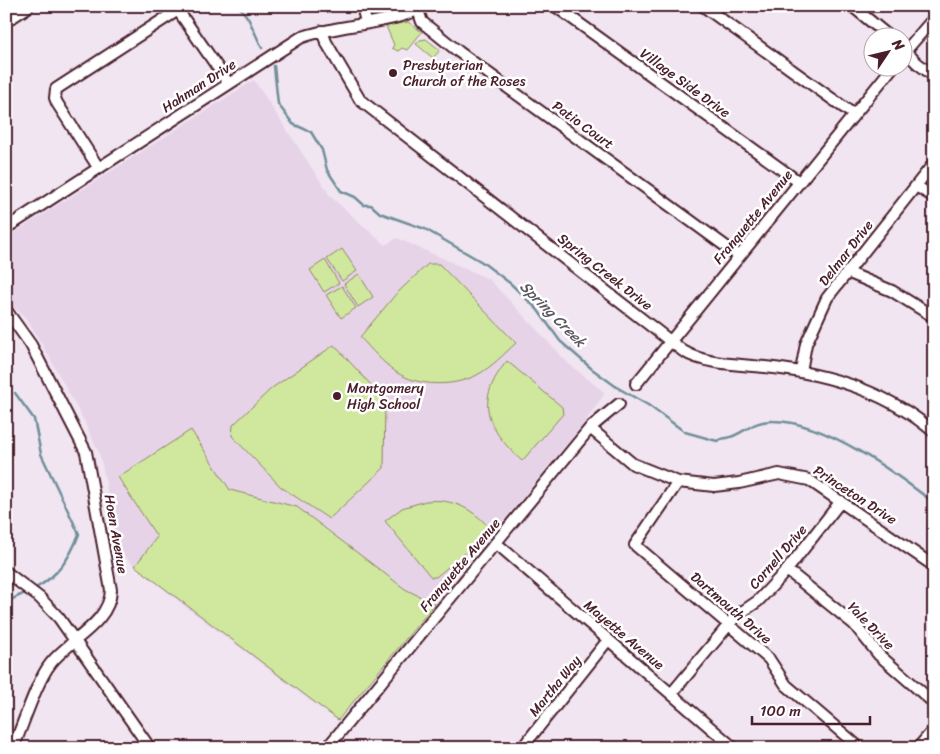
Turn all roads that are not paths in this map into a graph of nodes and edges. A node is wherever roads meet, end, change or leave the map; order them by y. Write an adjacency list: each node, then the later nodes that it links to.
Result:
1 (26, 6): 9 (main road)
2 (362, 6): 10 (street)
3 (555, 6): 21 (street, Village Side Drive)
4 (703, 6): 18 (street)
5 (852, 6): 11 (street)
6 (177, 8): 17 (street); 20 (street)
7 (421, 8): 10 (street, Hahman Drive); 25 (street, Patio Court)
8 (934, 18): 13 (street)
9 (6, 19)
10 (366, 22): 12 (street, Hahman Drive)
11 (879, 28)
12 (322, 30): 17 (street, Hahman Drive); 29 (street, Spring Creek Drive)
13 (912, 42)
14 (912, 59): 15 (street)
15 (934, 76)
16 (884, 78): 18 (street, Franquette Avenue)
17 (229, 84): 20 (street, Hahman Drive)
18 (853, 114): 21 (street, Franquette Avenue)
19 (934, 163): 22 (street, Delmar Drive)
20 (98, 167): 24 (street, Hahman Drive)
21 (799, 182): 25 (street, Franquette Avenue)
22 (916, 186): 23 (street); 26 (street, Delmar Drive)
23 (934, 197)
24 (6, 228)
25 (739, 256): 29 (street, Franquette Avenue)
26 (848, 272): 28 (street); 30 (street, Delmar Drive)
27 (6, 310): 42 (street, Hoen Avenue)
28 (934, 317)
29 (672, 341): 30 (street, Spring Creek Drive); 31 (street, Franquette Avenue)
30 (801, 371): 34 (street, Spring Creek Drive)
31 (636, 384)
32 (619, 404): 33 (street, Franquette Avenue)
33 (590, 428): 35 (street, Princeton Drive); 37 (street, Franquette Avenue)
34 (934, 432)
35 (678, 482): 36 (street, Princeton Drive); 41 (street, Dartmouth Drive)
36 (842, 501): 38 (street, Princeton Drive); 39 (street, Cornell Drive)
37 (496, 543): 43 (street, Mayette Avenue); 49 (street, Franquette Avenue)
38 (934, 566)
39 (787, 570): 41 (street, Cornell Drive); 45 (street, Yale Drive)
40 (6, 572): 42 (street)
41 (729, 624): 44 (street, Cornell Drive); 52 (street, Dartmouth Drive)
42 (75, 640): 47 (street, Hoen Avenue); 48 (street)
43 (608, 640): 44 (street, Mayette Avenue); 50 (street, Martha Way)
44 (672, 693): 51 (street, Mayette Avenue)
45 (934, 703)
46 (934, 729): 53 (street)
47 (13, 748)
48 (150, 748)
49 (327, 748)
50 (522, 748)
51 (734, 748)
52 (860, 748)
53 (918, 748)

